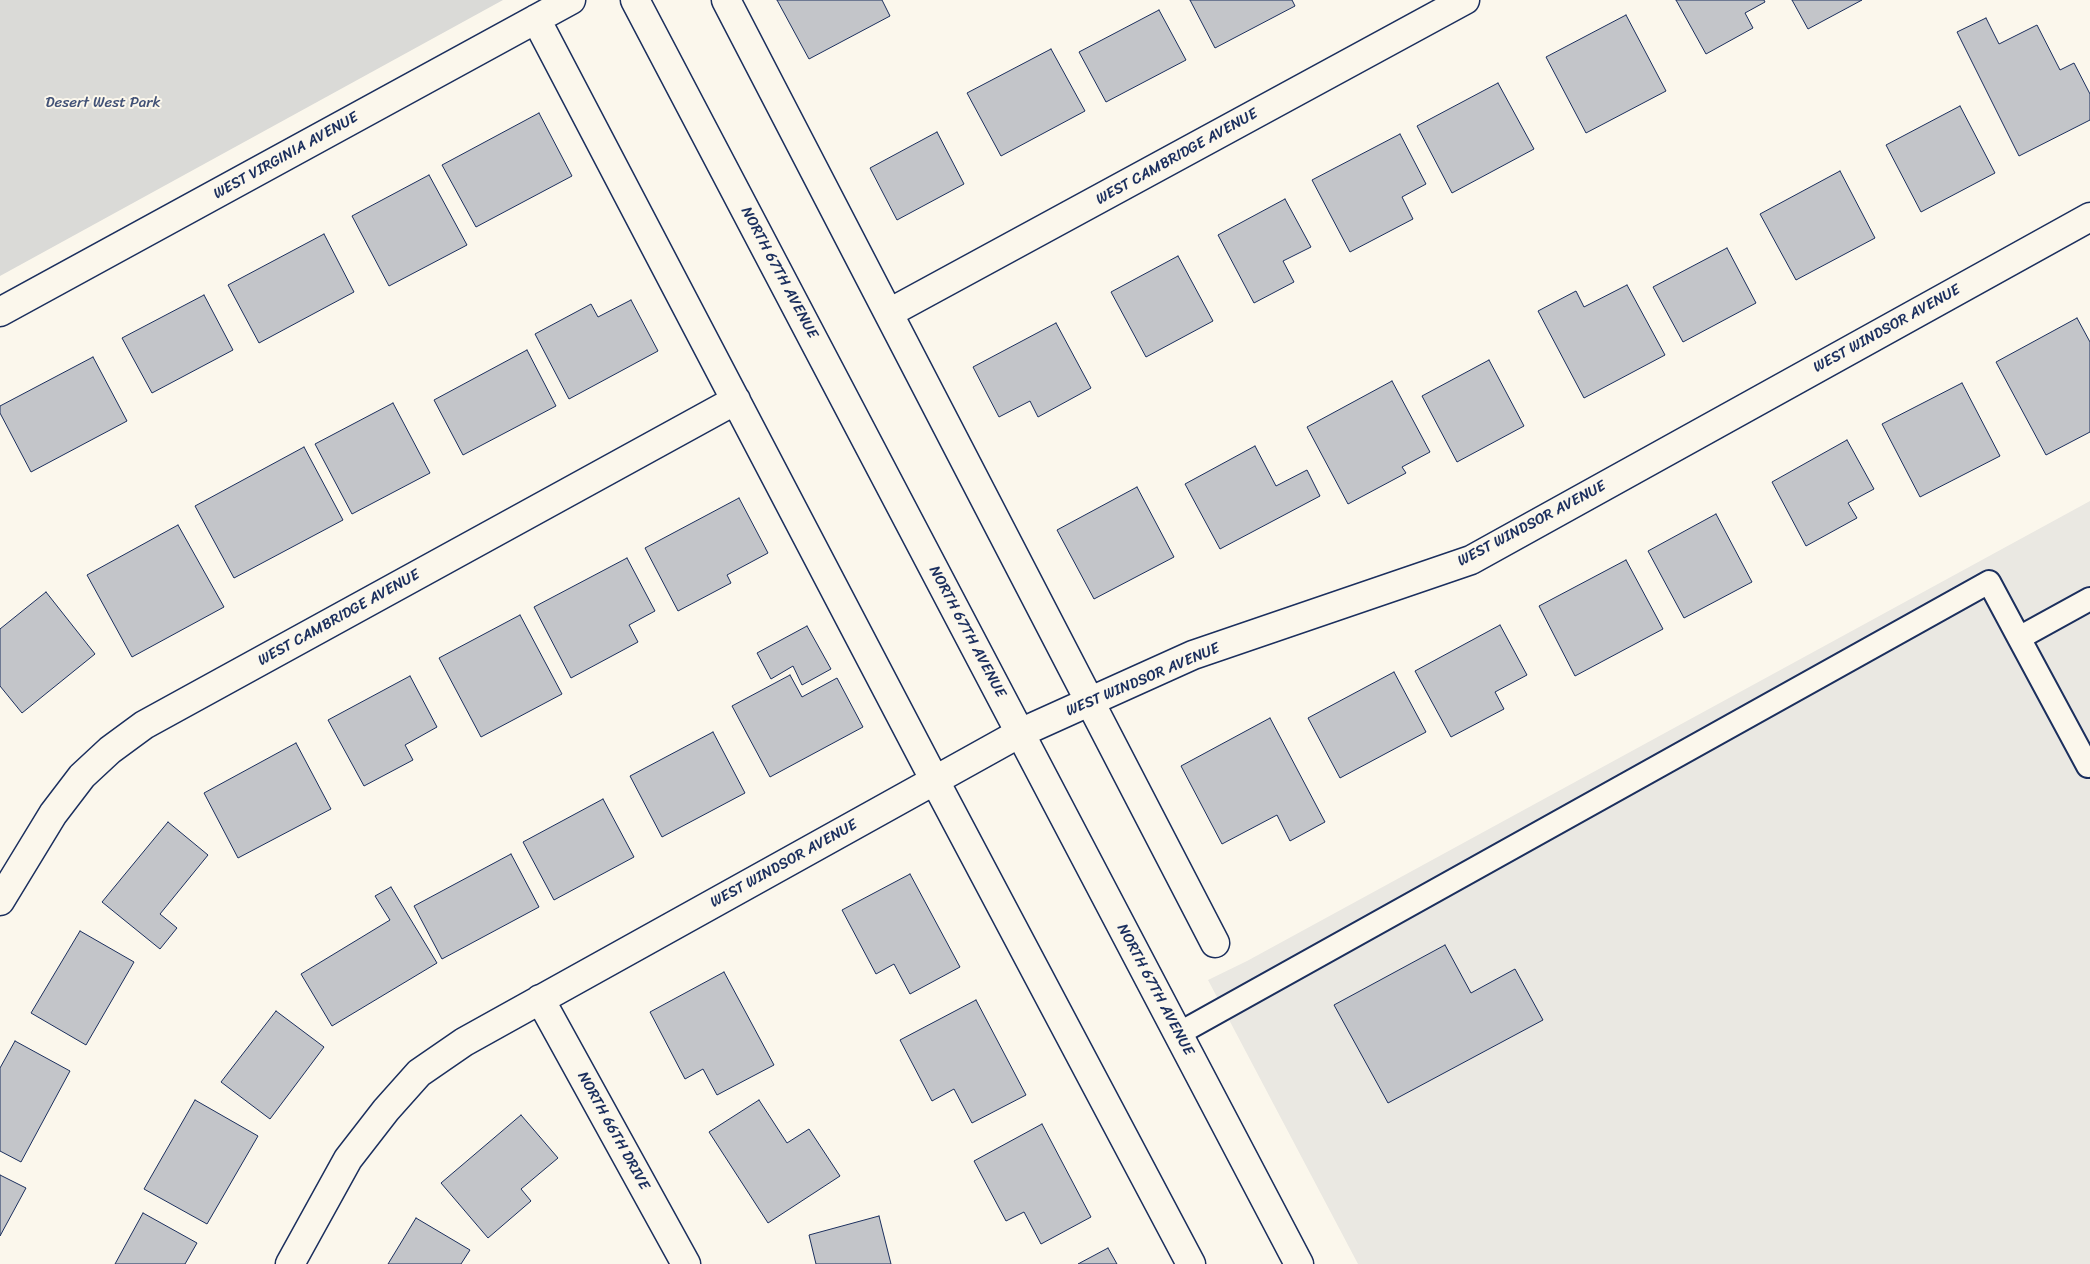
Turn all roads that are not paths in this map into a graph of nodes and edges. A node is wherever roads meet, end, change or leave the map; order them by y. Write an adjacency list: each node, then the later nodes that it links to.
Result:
1 (571, 0): 5 (street, WEST VIRGINIA AVENUE)
2 (635, 0): 13 (street, NORTH 67TH AVENUE)
3 (726, 0): 8 (street)
4 (1465, 0): 8 (street, WEST CAMBRIDGE AVENUE)
5 (536, 19): 7 (street, WEST VIRGINIA AVENUE); 9 (street)
6 (2090, 217): 12 (street, WEST WINDSOR AVENUE)
7 (0, 312)
8 (889, 313): 12 (street)
9 (736, 400): 15 (street); 16 (street, WEST CAMBRIDGE AVENUE)
10 (2090, 599): 11 (lane)
11 (2019, 638): 14 (lane); 19 (lane)
12 (1090, 703): 13 (street, WEST WINDSOR AVENUE); 17 (street)
13 (1020, 733): 15 (street, WEST WINDSOR AVENUE); 19 (street, NORTH 67TH AVENUE)
14 (2088, 766)
15 (935, 781): 18 (street, WEST WINDSOR AVENUE); 22 (street)
16 (0, 901)
17 (1215, 943)
18 (540, 999): 20 (street, WEST WINDSOR AVENUE); 21 (street, NORTH 66TH DRIVE)
19 (1178, 1034): 23 (street, NORTH 67TH AVENUE)
20 (290, 1264)
21 (686, 1264)
22 (1191, 1264)
23 (1299, 1264)

